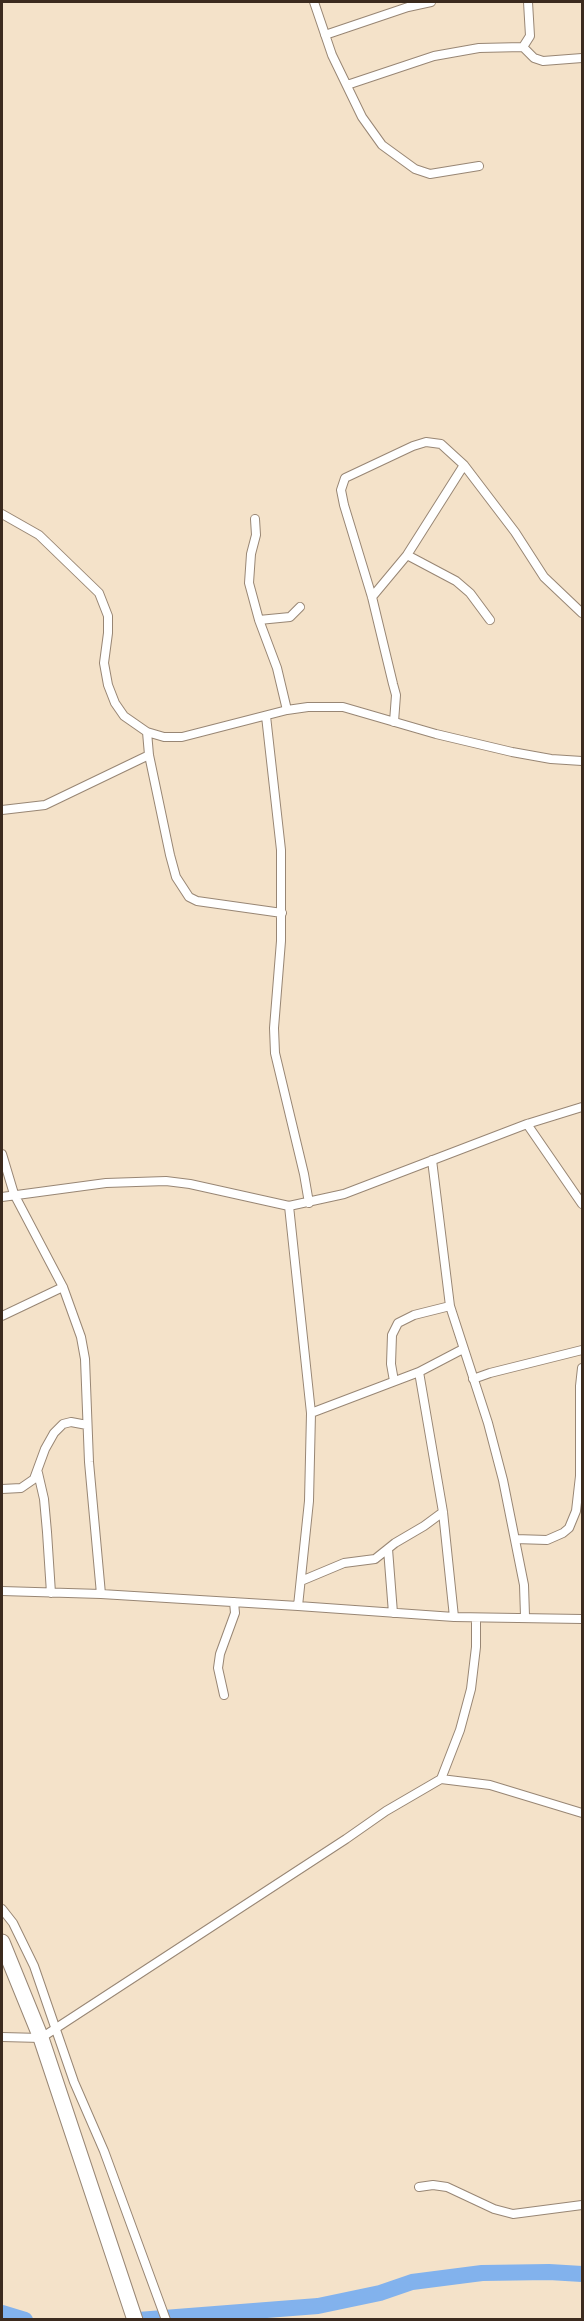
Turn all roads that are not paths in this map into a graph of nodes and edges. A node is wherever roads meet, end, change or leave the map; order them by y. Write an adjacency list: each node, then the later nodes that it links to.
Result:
1 (314, 2): 4 (street)
2 (431, 2): 4 (street)
3 (528, 2): 5 (street)
4 (325, 35): 7 (street)
5 (523, 47): 6 (street); 7 (street)
6 (582, 58)
7 (347, 84): 8 (street)
8 (479, 166)
9 (464, 465): 12 (street); 13 (street); 15 (street)
10 (2, 514): 21 (street)
11 (255, 519): 16 (street)
12 (407, 555): 13 (street); 17 (street)
13 (372, 597): 20 (street)
14 (300, 607): 16 (street)
15 (582, 613)
16 (259, 620): 18 (street)
17 (490, 620)
18 (287, 710): 19 (street); 20 (street)
19 (266, 716): 21 (street); 26 (street)
20 (394, 722): 24 (street)
21 (147, 732): 22 (street)
22 (149, 755): 25 (street); 26 (street)
23 (582, 756): 24 (street)
24 (582, 761)
25 (2, 810)
26 (282, 913): 33 (street)
27 (582, 1107): 28 (street)
28 (527, 1124): 30 (street); 34 (street)
29 (2, 1154): 31 (street)
30 (432, 1160): 33 (street); 37 (street)
31 (14, 1194): 32 (street); 35 (street); 36 (street)
32 (2, 1197)
33 (309, 1203): 35 (street)
34 (582, 1204)
35 (289, 1206): 45 (street)
36 (63, 1287): 38 (street); 46 (street)
37 (450, 1306): 39 (street); 44 (street)
38 (2, 1316)
39 (463, 1349): 42 (street); 43 (street)
40 (582, 1350): 43 (street)
41 (582, 1368): 50 (street)
42 (419, 1372): 44 (street); 49 (street)
43 (474, 1379): 50 (street)
44 (394, 1381): 45 (street)
45 (311, 1413): 52 (street)
46 (87, 1425): 47 (street); 55 (street)
47 (38, 1473): 48 (street); 54 (street)
48 (2, 1489)
49 (443, 1512): 51 (street); 60 (street)
50 (515, 1539): 59 (street)
51 (388, 1549): 52 (street); 58 (street)
52 (302, 1581): 57 (street)
53 (2, 1592): 54 (street)
54 (51, 1593): 55 (street)
55 (101, 1594): 56 (street)
56 (234, 1602): 57 (street); 63 (street)
57 (298, 1606): 58 (street)
58 (393, 1613): 60 (street)
59 (525, 1616): 61 (street); 62 (street)
60 (454, 1617): 61 (street)
61 (476, 1618): 64 (street)
62 (582, 1618)
63 (224, 1695)
64 (441, 1779): 65 (street); 68 (street)
65 (582, 1813)
66 (2, 1909): 68 (street)
67 (2, 1942): 70 (highway)
68 (57, 2028): 70 (street); 74 (street)
69 (2, 2037): 70 (street)
70 (41, 2038): 73 (highway)
71 (419, 2187): 72 (street)
72 (582, 2205)
73 (135, 2319)
74 (166, 2319)

